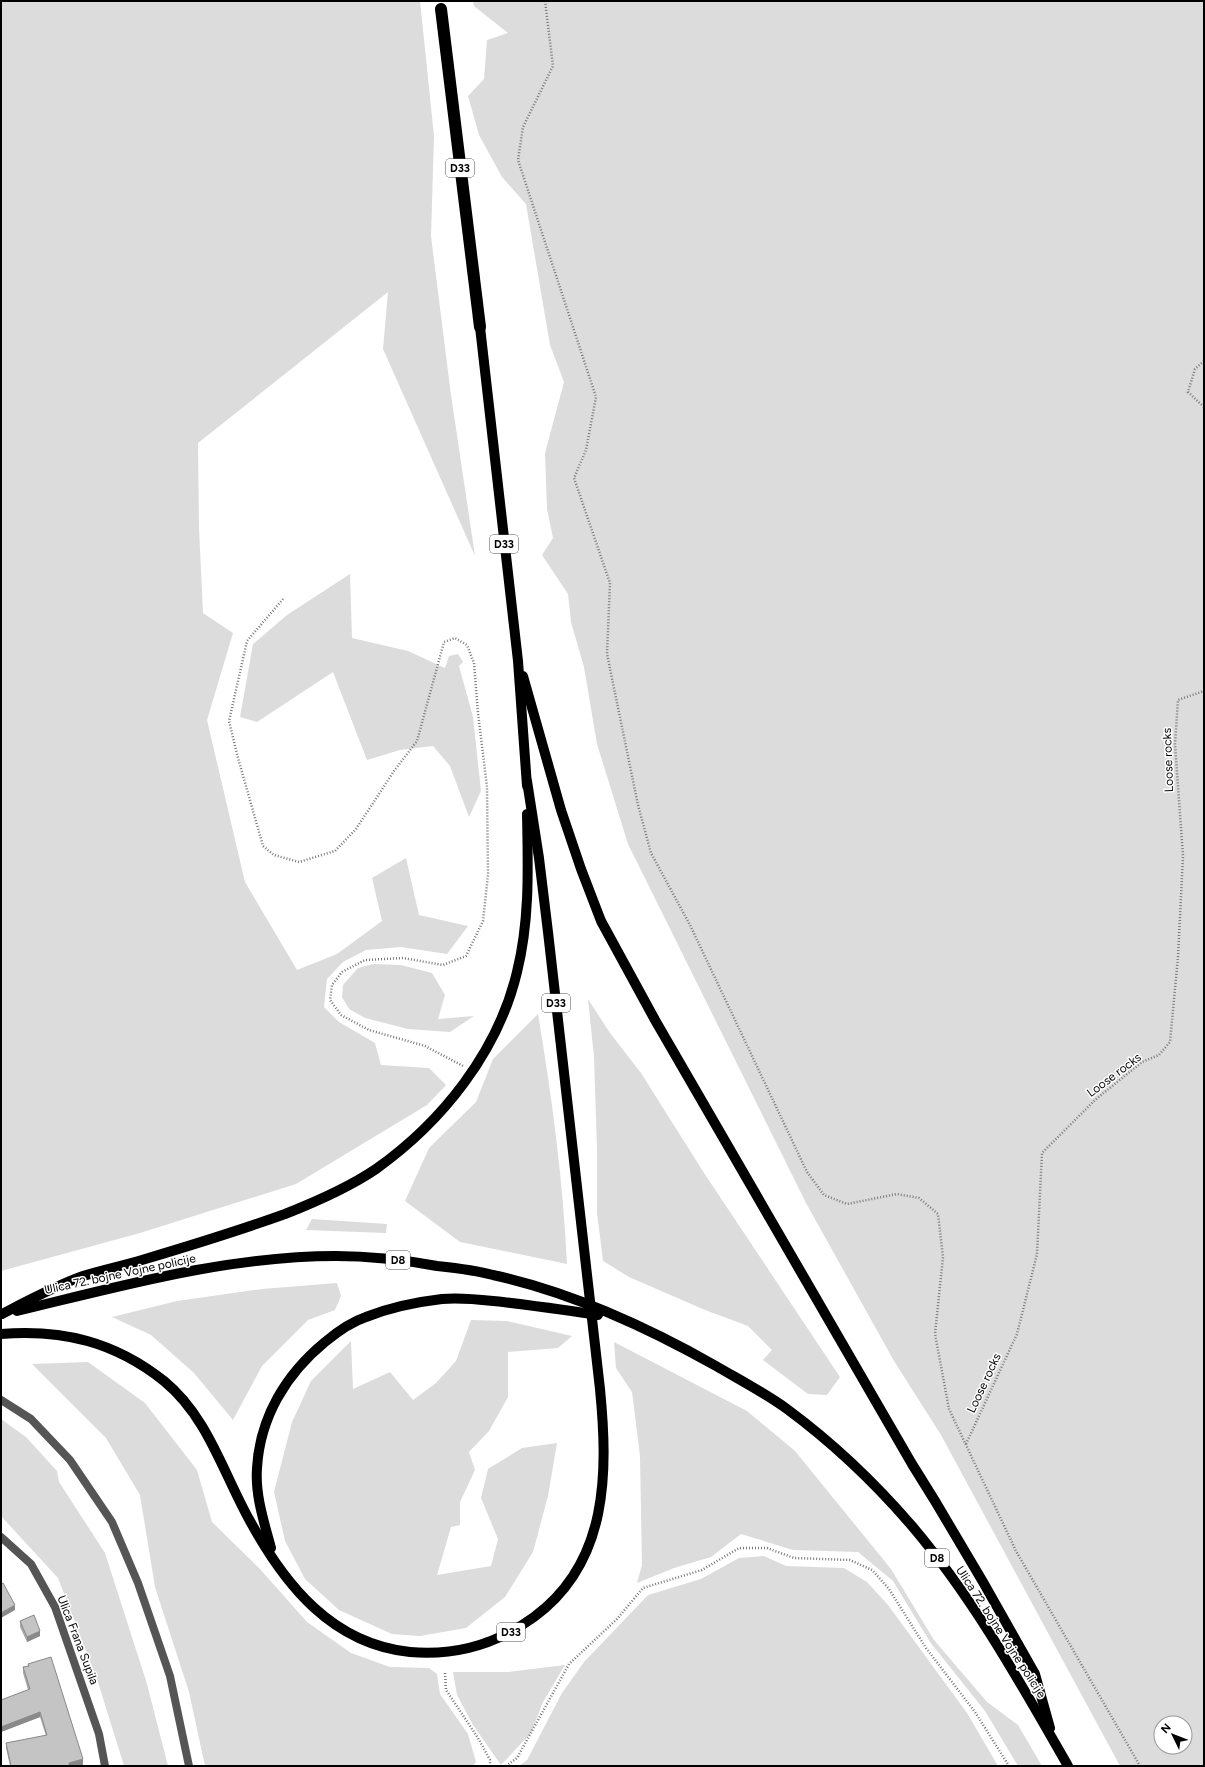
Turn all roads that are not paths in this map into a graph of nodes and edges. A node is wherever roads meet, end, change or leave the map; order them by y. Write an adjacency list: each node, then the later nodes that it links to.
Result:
1 (441, 9): 2 (highway, D33)
2 (480, 327): 3 (main road, D33)
3 (518, 661): 4 (main road, D33); 11 (main road)
4 (527, 781): 5 (main road); 10 (main road, D33)
5 (2, 1314): 6 (main road, Ulica 72. bojne Vojne policije / D8)
6 (622, 1319): 10 (main road); 11 (main road, Ulica 72. bojne Vojne policije / D8)
7 (1, 1334): 10 (main road)
8 (1, 1400): 13 (street)
9 (1, 1537): 12 (street, Ulica Frana Supila)
10 (274, 1558)
11 (1052, 1738): 14 (main road, Ulica 72. bojne Vojne policije / D8)
12 (105, 1766)
13 (189, 1766)
14 (1068, 1766)

